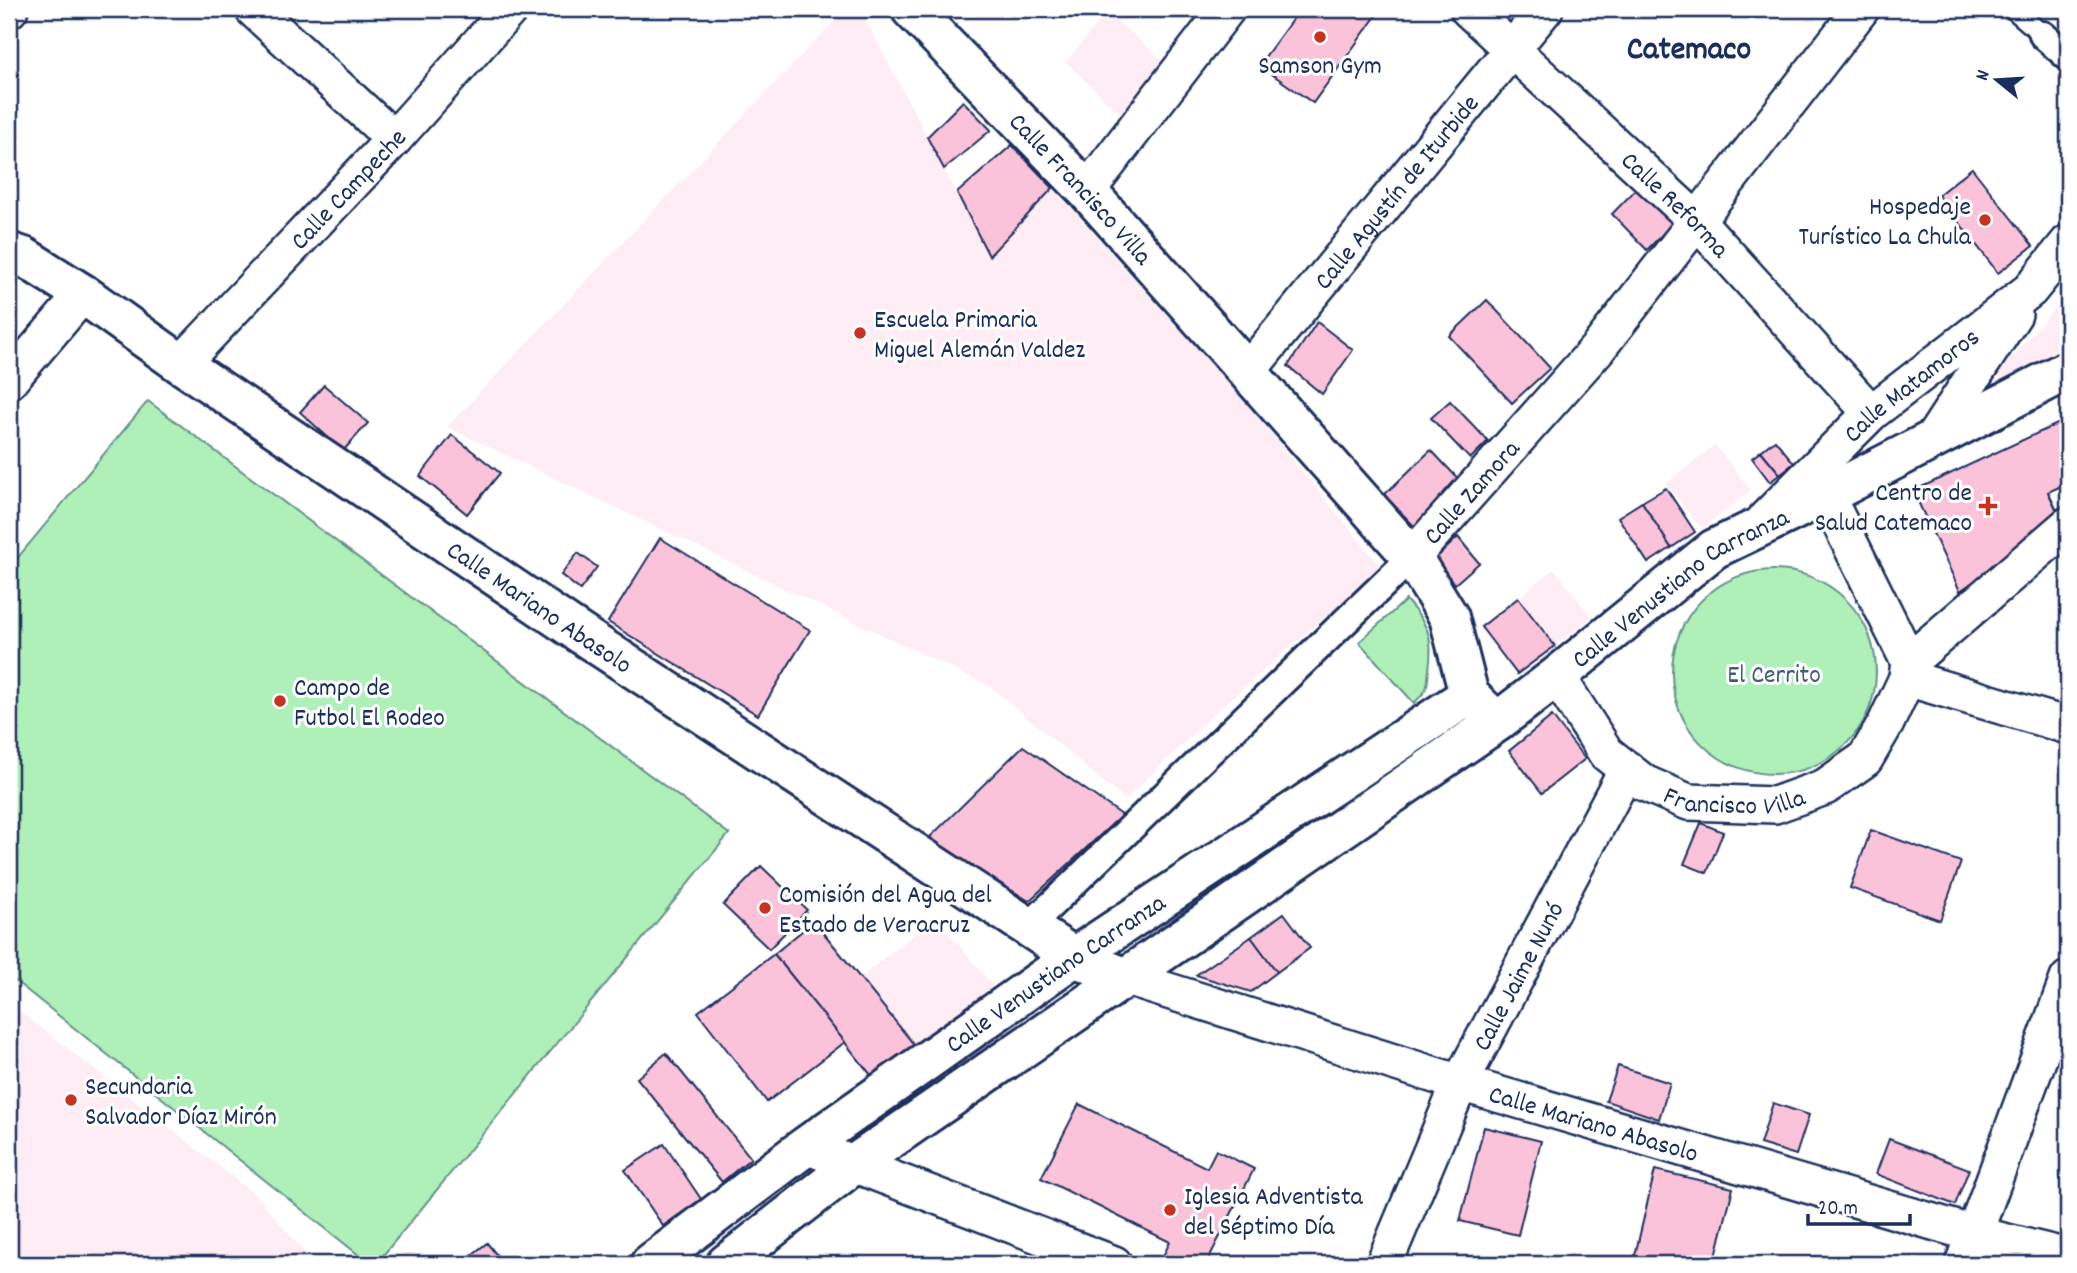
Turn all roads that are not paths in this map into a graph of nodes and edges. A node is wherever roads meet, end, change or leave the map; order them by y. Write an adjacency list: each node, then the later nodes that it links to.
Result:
1 (253, 9): 12 (street)
2 (510, 9): 12 (street, Calle Campeche)
3 (911, 9): 13 (main road, Calle Francisco Villa)
4 (1227, 9): 13 (street)
5 (1468, 9): 10 (street, Calle Reforma)
6 (1545, 9): 10 (street, Calle Agustín de Iturbide)
7 (1861, 9): 14 (street, Calle Zamora)
8 (2013, 9): 9 (lane)
9 (2043, 35): 11 (street)
10 (1512, 50): 14 (street, Calle Reforma); 21 (street, Calle Agustín de Iturbide)
11 (2068, 57)
12 (394, 139): 19 (street, Calle Campeche)
13 (1087, 191): 21 (main road, Calle Francisco Villa)
14 (1696, 220): 23 (street, Calle Reforma); 28 (street, Calle Zamora)
15 (2068, 243): 17 (street, Calle Matamoros)
16 (14, 250): 18 (main road, Calle Mariano Abasolo)
17 (2030, 290): 23 (street, Calle Matamoros); 24 (street)
18 (83, 294): 19 (main road, Calle Mariano Abasolo); 22 (street)
19 (181, 364): 35 (main road, Calle Mariano Abasolo)
20 (2068, 370): 24 (main road, Calle Venustiano Carranza)
21 (1247, 372): 28 (main road, Calle Francisco Villa)
22 (9, 381)
23 (1871, 412): 27 (street, Calle Matamoros)
24 (1934, 437): 25 (main road, Calle Venustiano Carranza)
25 (1826, 495): 27 (main road, Calle Venustiano Carranza); 29 (street)
26 (2068, 525): 29 (street)
27 (1755, 530): 30 (main road, Calle Venustiano Carranza)
28 (1412, 557): 31 (main road, Calle Francisco Villa); 35 (street, Calle Zamora)
29 (1908, 670): 33 (street); 34 (street, Francisco Villa)
30 (1557, 676): 31 (main road); 32 (main road, Calle Venustiano Carranza); 34 (street, Francisco Villa)
31 (1469, 695): 32 (main road); 36 (main road, Calle Venustiano Carranza)
32 (1497, 722): 37 (main road, Calle Venustiano Carranza)
33 (2068, 726)
34 (1627, 769): 39 (street, Calle Jaime Nunó)
35 (1028, 927): 36 (main road, Calle Mariano Abasolo)
36 (1074, 957): 37 (main road, Calle Mariano Abasolo); 40 (main road, Calle Venustiano Carranza)
37 (1124, 977): 39 (street, Calle Mariano Abasolo); 41 (main road, Calle Venustiano Carranza)
38 (2068, 979): 42 (street)
39 (1460, 1083): 42 (street, Calle Mariano Abasolo); 47 (street, Calle Jaime Nunó)
40 (806, 1146): 41 (street); 44 (main road, Calle Venustiano Carranza)
41 (853, 1165): 45 (main road, Calle Venustiano Carranza); 46 (street)
42 (1969, 1249): 43 (street, Calle Mariano Abasolo)
43 (2068, 1257)
44 (650, 1264)
45 (726, 1264)
46 (1114, 1264)
47 (1384, 1264)

